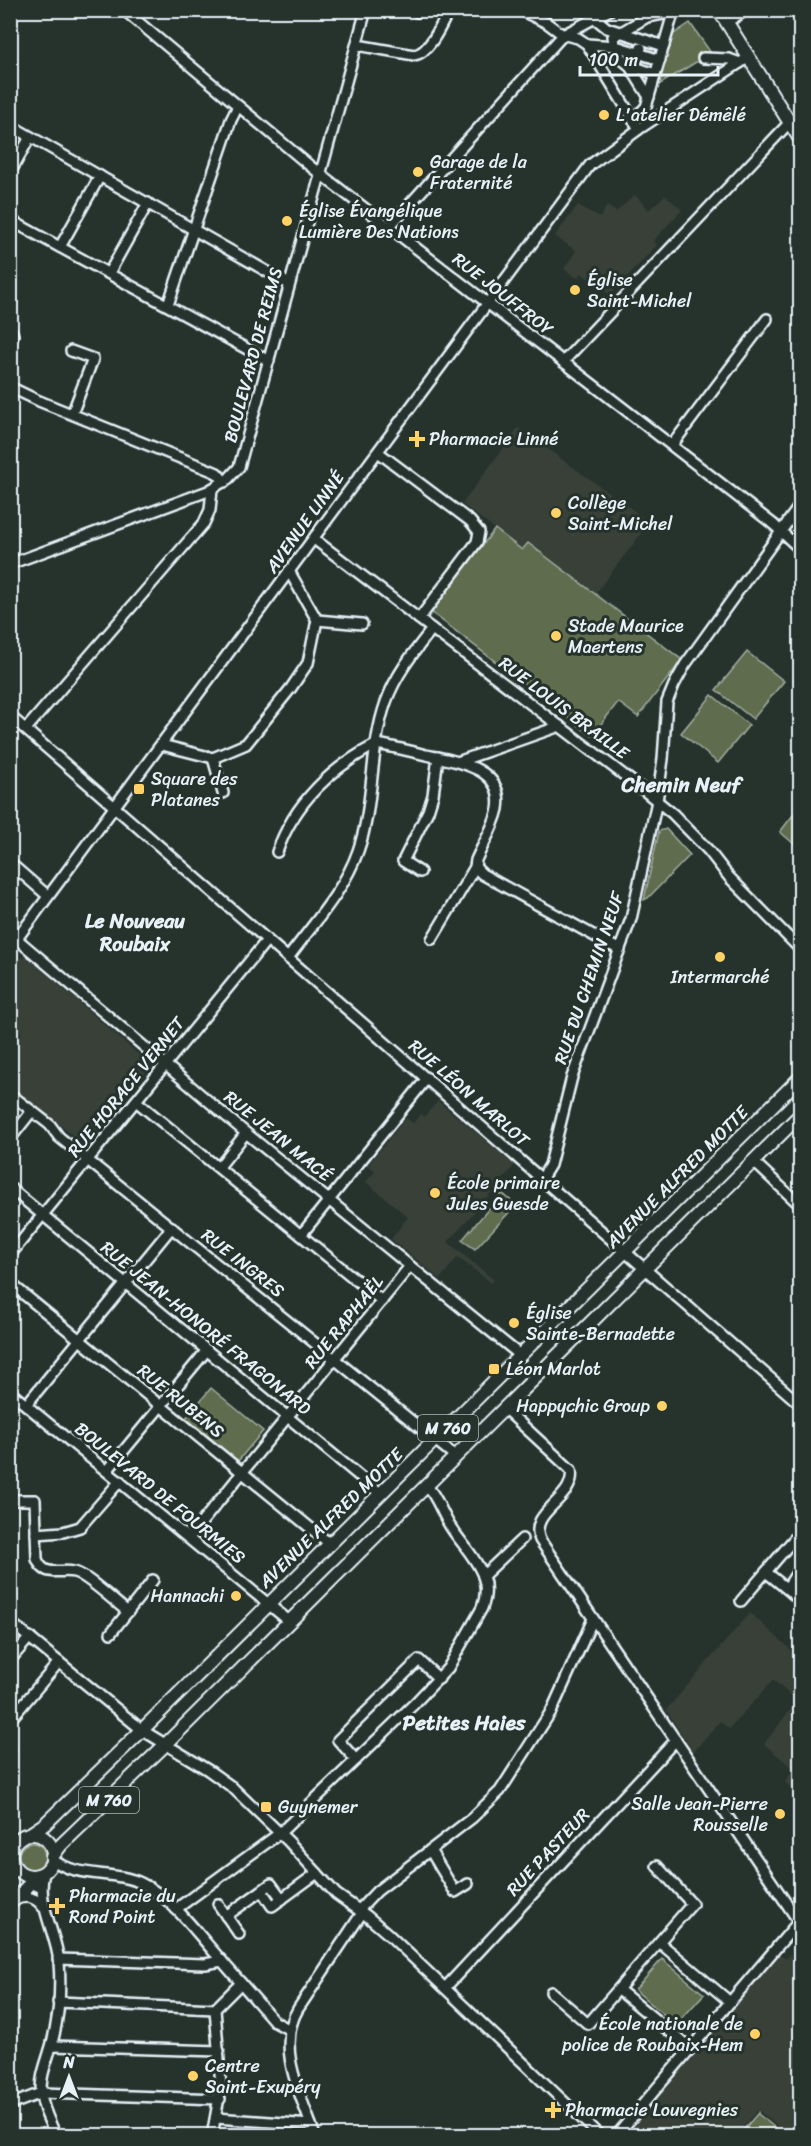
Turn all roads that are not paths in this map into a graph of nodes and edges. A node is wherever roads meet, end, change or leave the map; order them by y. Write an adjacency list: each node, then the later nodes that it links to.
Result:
1 (124, 10): 25 (street, RUE JOUFFROY)
2 (366, 10): 15 (street, BOULEVARD DE REIMS)
3 (449, 10): 15 (street)
4 (520, 10): 12 (street)
5 (610, 10): 9 (street)
6 (746, 10): 10 (street)
7 (674, 11): 11 (street); 17 (street)
8 (720, 11): 10 (main road)
9 (596, 19): 11 (street); 12 (street); 14 (street)
10 (726, 22): 21 (main road)
11 (621, 32): 13 (street); 16 (street)
12 (563, 35): 14 (street); 37 (street)
13 (643, 39): 17 (street); 18 (street)
14 (587, 44): 16 (street); 26 (street)
15 (357, 45): 33 (street, BOULEVARD DE REIMS)
16 (615, 46): 18 (street); 22 (street)
17 (664, 46): 20 (street)
18 (639, 53): 20 (street); 22 (street)
19 (703, 58): 21 (street)
20 (660, 60): 23 (street)
21 (744, 60): 27 (main road); 29 (street, AVENUE LINNÉ)
22 (632, 66): 23 (street); 24 (street)
23 (655, 74): 24 (street)
24 (649, 97): 26 (street)
25 (238, 106): 33 (street, RUE JOUFFROY); 38 (street)
26 (633, 120): 29 (street)
27 (790, 122): 31 (main road); 49 (street)
28 (10, 125): 30 (street)
29 (639, 129): 42 (street, AVENUE LINNÉ)
30 (30, 137): 32 (street); 34 (street)
31 (801, 139)
32 (10, 173)
33 (321, 173): 37 (street, RUE JOUFFROY); 41 (street, BOULEVARD DE REIMS)
34 (100, 176): 35 (street); 39 (street)
35 (148, 203): 38 (street); 40 (street)
36 (10, 220): 39 (street)
37 (389, 227): 42 (street, RUE JOUFFROY)
38 (194, 230): 41 (street); 43 (street)
39 (60, 246): 40 (street)
40 (109, 273): 43 (street)
41 (289, 284): 48 (street, BOULEVARD DE REIMS)
42 (488, 303): 49 (street, RUE JOUFFROY); 53 (street, AVENUE LINNÉ)
43 (168, 305): 48 (street)
44 (767, 319): 52 (street)
45 (10, 327): 46 (street)
46 (10, 343)
47 (71, 351): 51 (street)
48 (269, 361): 54 (street, BOULEVARD DE REIMS)
49 (563, 362): 52 (street, RUE JOUFFROY)
50 (10, 387): 51 (street)
51 (72, 414): 54 (street)
52 (672, 445): 57 (street, RUE JOUFFROY)
53 (378, 452): 58 (street, AVENUE LINNÉ); 62 (street)
54 (225, 482): 55 (street, BOULEVARD DE REIMS)
55 (212, 489): 60 (street, BOULEVARD DE REIMS); 68 (street)
56 (801, 505): 57 (street, RUE DU CHEMIN NEUF)
57 (782, 532): 59 (street, RUE JOUFFROY); 75 (street, RUE DU CHEMIN NEUF)
58 (314, 539): 61 (street, AVENUE LINNÉ); 62 (street, RUE LOUIS BRAILLE)
59 (801, 549)
60 (10, 564)
61 (290, 571): 63 (street); 70 (street, AVENUE LINNÉ)
62 (419, 619): 65 (street, RUE LOUIS BRAILLE)
63 (318, 620): 64 (street); 72 (street)
64 (362, 624)
65 (432, 629): 67 (street, RUE LOUIS BRAILLE); 69 (street)
66 (10, 716): 68 (street, RUE LÉON MARLOT)
67 (560, 726): 73 (street); 75 (street, RUE LOUIS BRAILLE)
68 (26, 729): 76 (street, RUE LÉON MARLOT)
69 (377, 744): 71 (street); 77 (street); 88 (street)
70 (162, 745): 72 (street); 76 (street, AVENUE LINNÉ)
71 (438, 757): 73 (street); 80 (street)
72 (213, 758): 74 (street)
73 (460, 761): 79 (street)
74 (223, 793)
75 (657, 801): 86 (street, RUE LOUIS BRAILLE); 87 (street, RUE DU CHEMIN NEUF)
76 (114, 808): 81 (street, AVENUE LINNÉ); 84 (street, RUE LÉON MARLOT)
77 (277, 852)
78 (10, 864): 81 (street)
79 (475, 867): 83 (street); 87 (street)
80 (420, 872)
81 (48, 896): 82 (street, AVENUE LINNÉ)
82 (17, 939): 85 (street, AVENUE LINNÉ); 89 (street, RUE JEAN MACÉ)
83 (432, 939)
84 (267, 940): 88 (street, RUE LÉON MARLOT); 89 (street, RUE HORACE VERNET)
85 (10, 948)
86 (801, 949)
87 (620, 951): 101 (street, RUE DU CHEMIN NEUF)
88 (288, 958): 90 (street, RUE LÉON MARLOT)
89 (165, 1064): 93 (street, RUE HORACE VERNET); 96 (street, RUE JEAN MACÉ)
90 (427, 1078): 101 (street, RUE LÉON MARLOT); 103 (street)
91 (801, 1078): 108 (main road, AVENUE ALFRED MOTTE / M 760)
92 (10, 1094): 94 (street, RUE INGRES)
93 (136, 1101): 98 (street, RUE HORACE VERNET); 100 (street)
94 (32, 1111): 97 (street); 98 (street, RUE INGRES)
95 (801, 1115): 99 (main road, M 760)
96 (246, 1133): 100 (street); 103 (street, RUE JEAN MACÉ)
97 (10, 1138)
98 (87, 1160): 105 (street, RUE HORACE VERNET); 106 (street, RUE INGRES)
99 (753, 1161): 104 (street); 111 (main road, M 760)
100 (219, 1167): 107 (street)
101 (542, 1178): 108 (street, RUE LÉON MARLOT)
102 (10, 1188): 105 (street, RUE JEAN-HONORÉ FRAGONARD)
103 (329, 1199): 107 (street); 110 (street, RUE JEAN MACÉ)
104 (801, 1205)
105 (43, 1215): 109 (street, RUE HORACE VERNET); 113 (street, RUE JEAN-HONORÉ FRAGONARD)
106 (172, 1227): 113 (street); 118 (street, RUE INGRES)
107 (301, 1235): 114 (street)
108 (627, 1252): 111 (street, RUE LÉON MARLOT); 117 (main road, AVENUE ALFRED MOTTE / M 760)
109 (10, 1255)
110 (410, 1266): 114 (street, RUE RAPHAËL); 117 (street, RUE JEAN MACÉ)
111 (645, 1267): 120 (street, RUE LÉON MARLOT); 123 (main road, M 760)
112 (10, 1283): 115 (street, RUE RUBENS)
113 (126, 1283): 115 (street); 116 (street, RUE JEAN-HONORÉ FRAGONARD)
114 (382, 1301): 118 (street, RUE RAPHAËL)
115 (80, 1340): 121 (street); 122 (street, RUE RUBENS)
116 (207, 1350): 122 (street); 124 (street, RUE JEAN-HONORÉ FRAGONARD)
117 (521, 1356): 125 (main road, AVENUE ALFRED MOTTE / M 760)
118 (336, 1358): 124 (street, RUE RAPHAËL); 125 (street, RUE INGRES)
119 (10, 1392): 121 (street, BOULEVARD DE FOURMIES)
120 (801, 1404)
121 (26, 1405): 127 (street, BOULEVARD DE FOURMIES)
122 (161, 1406): 127 (street); 128 (street, RUE RUBENS)
123 (504, 1408): 126 (main road, M 760); 147 (street)
124 (288, 1417): 128 (street, RUE RAPHAËL); 131 (street, RUE JEAN-HONORÉ FRAGONARD)
125 (437, 1439): 126 (street, RUE INGRES); 131 (main road, AVENUE ALFRED MOTTE / M 760)
126 (455, 1456): 130 (main road, M 760)
127 (107, 1471): 129 (street, BOULEVARD DE FOURMIES)
128 (243, 1473): 135 (street, RUE RAPHAËL); 137 (street, RUE RUBENS)
129 (120, 1481): 134 (street); 135 (street, BOULEVARD DE FOURMIES)
130 (426, 1485): 140 (street); 148 (main road, M 760)
131 (381, 1494): 137 (main road, AVENUE ALFRED MOTTE / M 760)
132 (10, 1500): 134 (street)
133 (801, 1532): 139 (street)
134 (36, 1534): 146 (street)
135 (189, 1538): 145 (street, BOULEVARD DE FOURMIES)
136 (522, 1539): 140 (street)
137 (330, 1544): 145 (main road, AVENUE ALFRED MOTTE / M 760)
138 (801, 1568): 142 (street)
139 (766, 1572): 142 (street); 143 (street)
140 (483, 1576): 154 (street)
141 (153, 1580): 146 (street)
142 (791, 1590): 144 (street)
143 (741, 1601)
144 (801, 1601)
145 (269, 1604): 148 (street, BOULEVARD DE FOURMIES); 156 (main road, AVENUE ALFRED MOTTE / M 760)
146 (128, 1612): 150 (street)
147 (592, 1619): 157 (street); 162 (street)
148 (289, 1621): 158 (main road, M 760)
149 (10, 1622): 151 (street)
150 (111, 1633)
151 (30, 1638): 152 (street); 153 (street)
152 (10, 1660)
153 (59, 1662): 155 (street); 156 (street)
154 (439, 1679): 159 (street); 159 (street)
155 (10, 1720)
156 (142, 1730): 158 (street); 161 (main road, AVENUE ALFRED MOTTE / M 760)
157 (676, 1740): 175 (street); 181 (street, RUE PASTEUR)
158 (166, 1744): 160 (street); 163 (main road, M 760)
159 (356, 1760): 160 (street)
160 (280, 1833): 166 (street); 171 (street)
161 (20, 1837): 163 (main road); 165 (main road)
162 (430, 1850): 167 (street); 173 (street)
163 (52, 1858): 165 (main road); 171 (street)
164 (657, 1866): 177 (street)
165 (23, 1870): 168 (street); 168 (street); 169 (main road)
166 (317, 1873): 173 (street); 174 (street)
167 (468, 1884)
168 (42, 1896): 172 (street)
169 (12, 1902): 172 (street)
170 (218, 1904): 174 (street)
171 (176, 1909): 179 (street)
172 (46, 1910): 178 (street)
173 (360, 1912): 181 (street); 187 (street)
174 (226, 1916): 176 (street)
175 (800, 1921): 185 (street)
176 (239, 1935)
177 (660, 1943): 182 (street); 185 (street)
178 (58, 1959): 179 (street); 184 (street)
179 (222, 1961): 180 (street)
180 (241, 1983): 186 (street); 187 (street)
181 (445, 1988): 196 (street)
182 (619, 1990): 183 (street); 189 (street)
183 (551, 1992)
184 (58, 2002): 186 (street); 188 (street)
185 (730, 2002): 189 (street)
186 (215, 2008): 190 (street)
187 (290, 2030): 195 (street)
188 (52, 2046): 190 (street); 191 (street)
189 (690, 2048): 200 (street)
190 (219, 2051): 192 (street)
191 (41, 2093): 192 (street); 193 (street); 197 (street)
192 (220, 2099): 194 (street)
193 (10, 2105)
194 (216, 2118): 195 (street); 198 (street)
195 (311, 2125): 199 (street)
196 (597, 2135): 200 (street)
197 (57, 2136)
198 (212, 2136)
199 (315, 2136)
200 (615, 2136)

